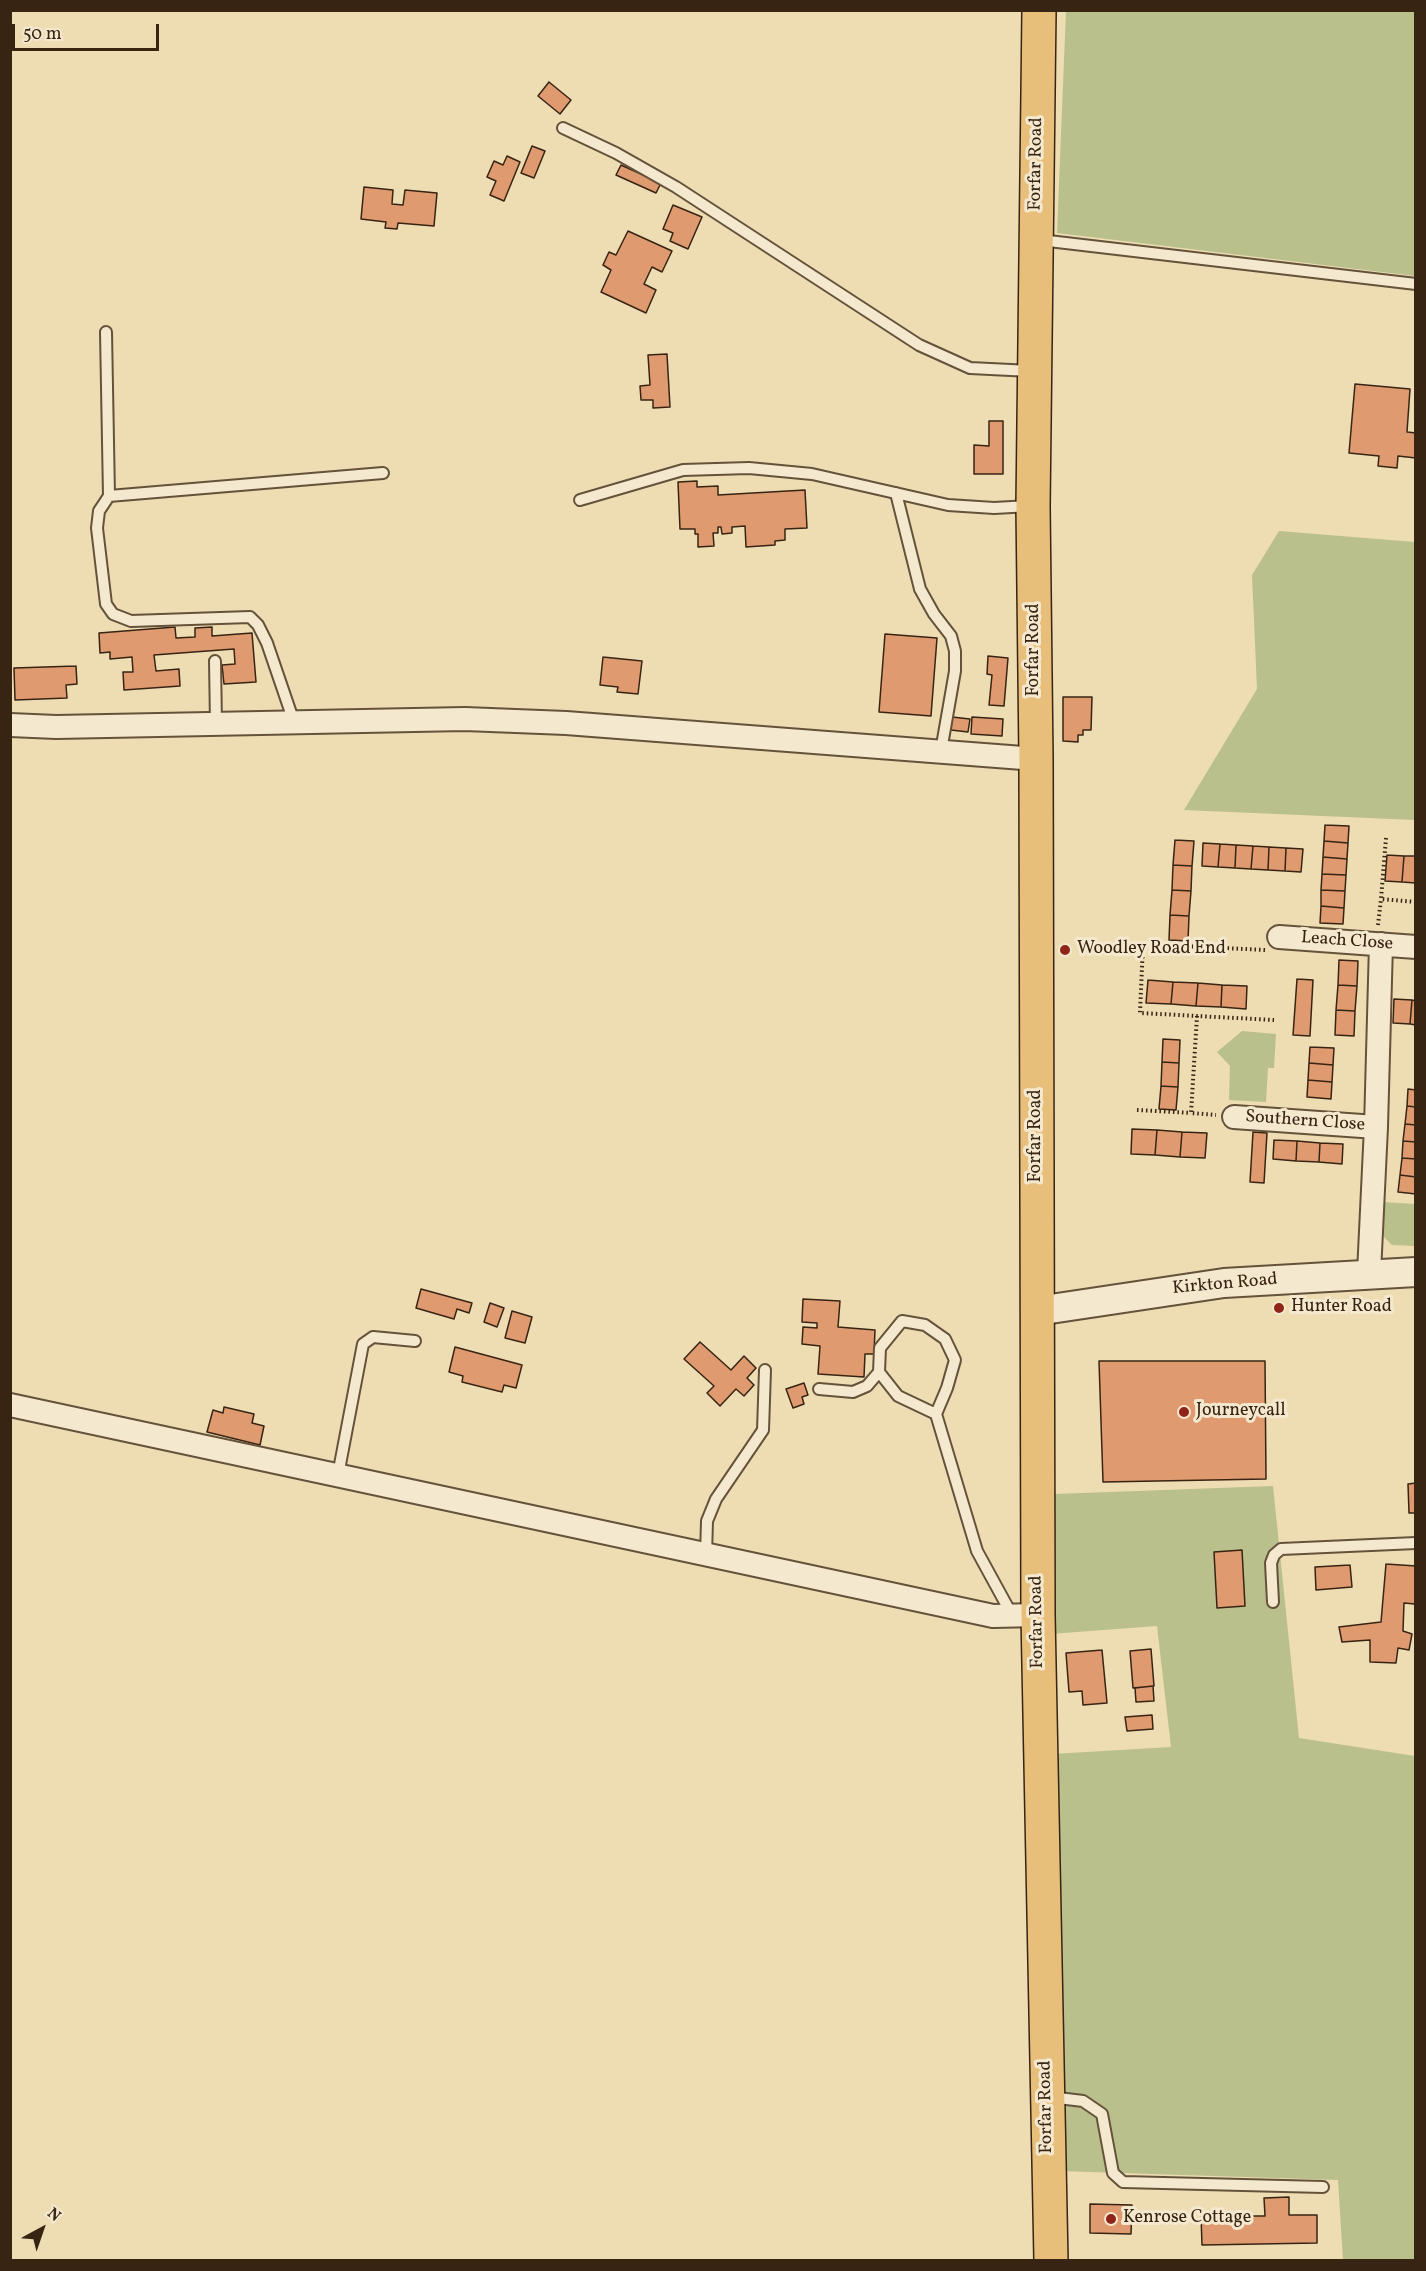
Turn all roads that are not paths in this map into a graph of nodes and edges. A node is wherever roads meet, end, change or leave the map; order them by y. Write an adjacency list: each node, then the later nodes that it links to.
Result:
1 (1039, 10): 3 (main road, Forfar Road)
2 (563, 128): 6 (lane)
3 (1036, 239): 4 (lane); 6 (main road, Forfar Road)
4 (1416, 284)
5 (106, 332): 9 (lane)
6 (1035, 371): 11 (main road, Forfar Road)
7 (383, 473): 9 (lane)
8 (896, 493): 10 (lane); 11 (lane); 16 (lane)
9 (109, 496): 13 (lane)
10 (580, 500)
11 (1033, 506): 17 (main road, Forfar Road)
12 (215, 661): 14 (lane)
13 (294, 722): 14 (street); 16 (street)
14 (216, 724): 15 (street)
15 (10, 725)
16 (941, 752): 17 (street)
17 (1036, 759): 25 (main road, Forfar Road)
18 (1273, 943): 19 (street, Leach Close)
19 (1381, 944): 20 (street, Leach Close); 22 (street)
20 (1416, 947)
21 (1234, 1117): 22 (street, Southern Close)
22 (1376, 1127): 24 (street)
23 (1416, 1272): 24 (street, Kirkton Road)
24 (1369, 1274): 25 (street, Kirkton Road)
25 (1037, 1311): 36 (main road, Forfar Road)
26 (415, 1341): 32 (lane)
27 (765, 1370): 34 (lane)
28 (879, 1372): 29 (lane); 31 (lane); 31 (lane)
29 (819, 1389)
30 (10, 1405): 32 (street)
31 (936, 1414): 36 (lane)
32 (338, 1476): 34 (street)
33 (1416, 1543): 35 (lane)
34 (706, 1554): 36 (street)
35 (1273, 1602)
36 (1025, 1615): 37 (main road, Forfar Road)
37 (1047, 2097): 38 (lane); 39 (main road, Forfar Road)
38 (1323, 2187)
39 (1050, 2260)

